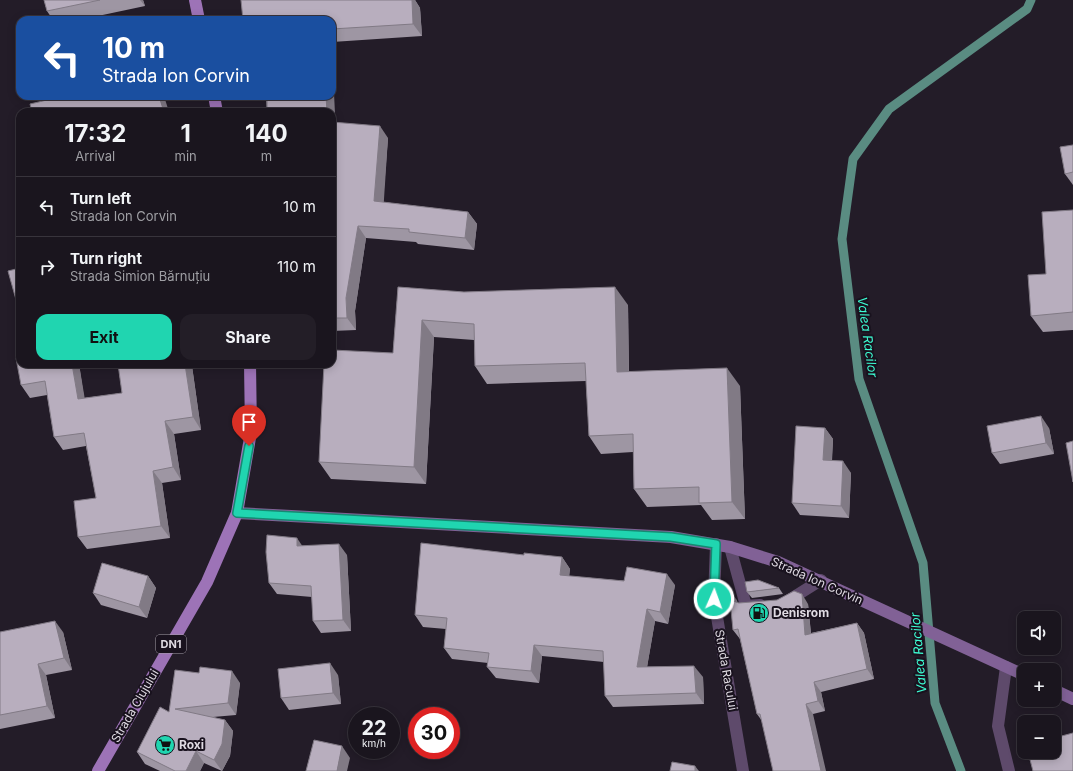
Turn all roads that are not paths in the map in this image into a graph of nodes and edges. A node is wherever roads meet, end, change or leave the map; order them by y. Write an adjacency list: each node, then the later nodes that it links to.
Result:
1 (195, 0): 2 (main road)
2 (198, 16)
3 (250, 368): 4 (main road, DN1)
4 (237, 513): 5 (street, Strada Ion Corvin); 12 (main road, Strada Clujului / DN1)
5 (716, 544): 6 (street, Strada Ion Corvin); 13 (street, Strada Racului)
6 (730, 547): 7 (street, Strada Ion Corvin); 7 (street)
7 (821, 580): 8 (street, Strada Ion Corvin)
8 (1006, 667): 9 (street, Strada Ion Corvin); 14 (street)
9 (1017, 672)
10 (1061, 693): 11 (street)
11 (1073, 699)
12 (98, 771)
13 (743, 771)
14 (1010, 771)

